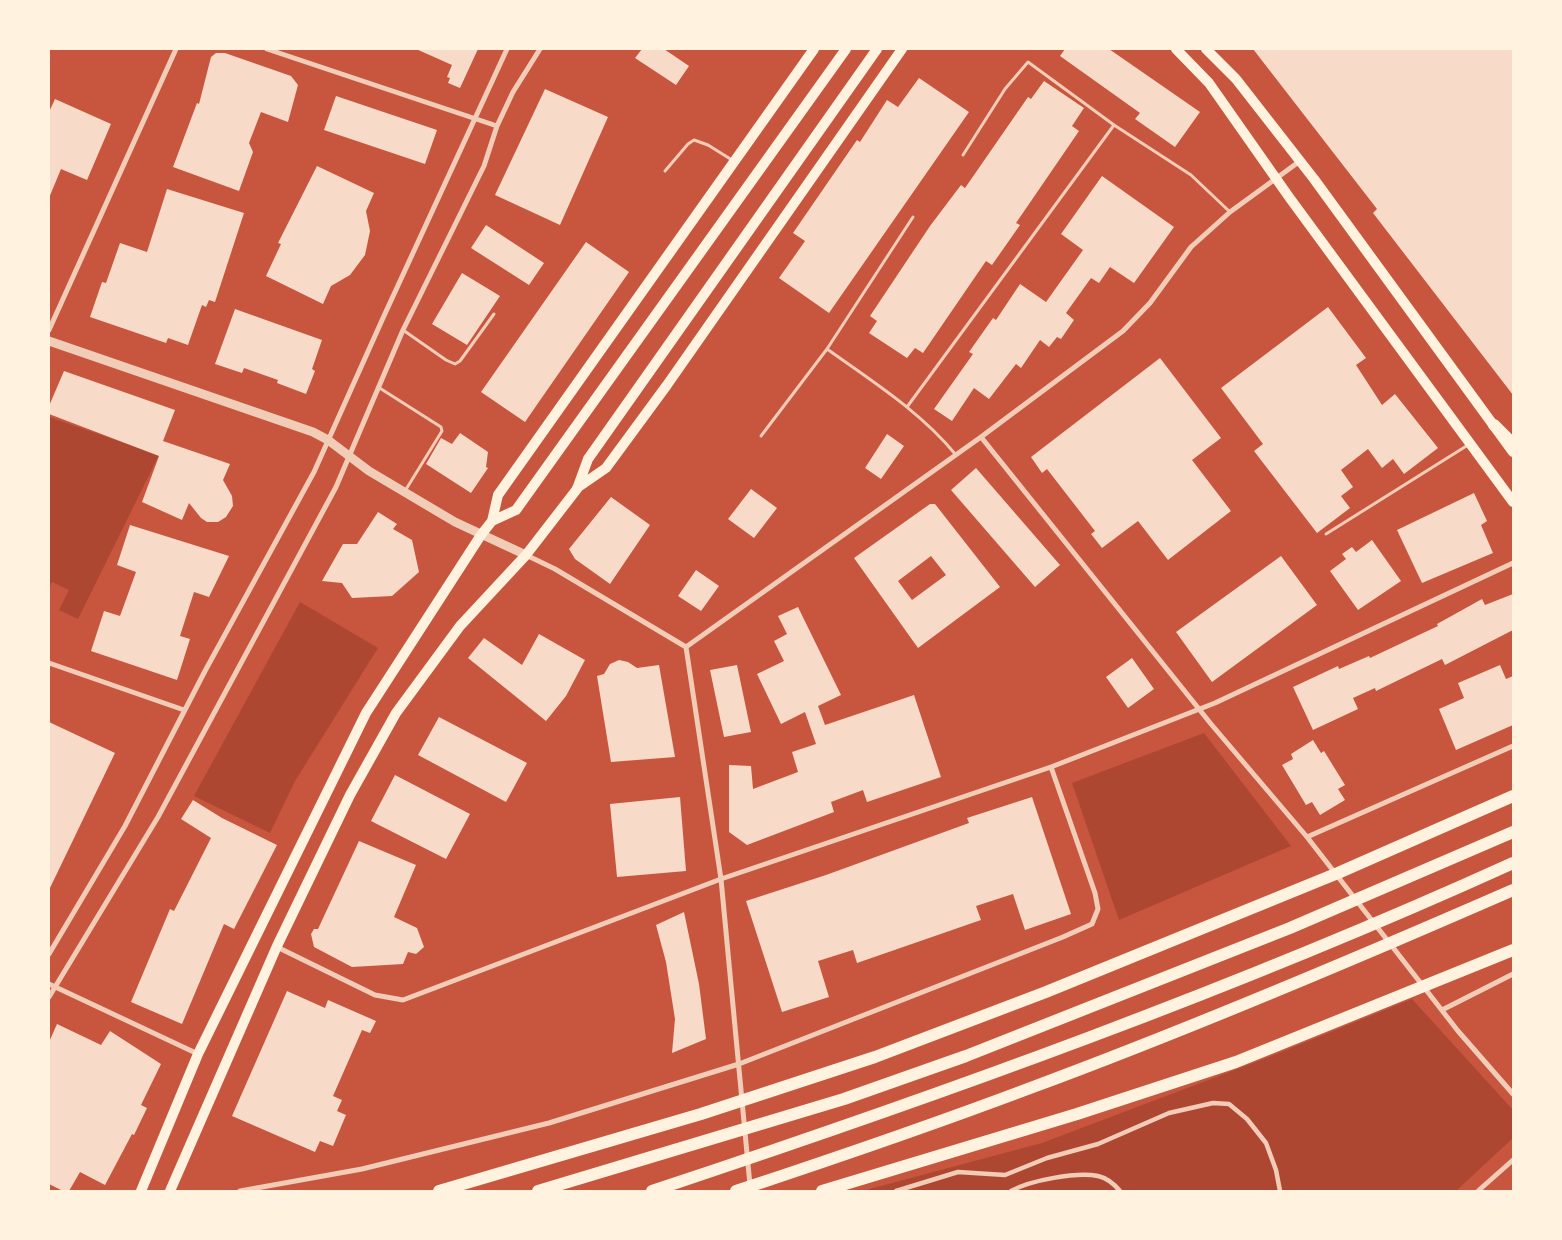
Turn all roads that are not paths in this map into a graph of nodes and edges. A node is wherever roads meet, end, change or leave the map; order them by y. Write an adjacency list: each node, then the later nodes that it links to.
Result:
1 (176, 49): 22 (street)
2 (267, 49): 11 (street)
3 (507, 49): 11 (street)
4 (540, 49): 13 (street)
5 (814, 49): 15 (main road)
6 (846, 49): 40 (main road)
7 (877, 49): 37 (main road)
8 (902, 49): 37 (main road)
9 (1176, 49): 18 (main road)
10 (1206, 49): 16 (main road)
11 (473, 119): 13 (street); 31 (street)
12 (1114, 125): 14 (lane); 19 (lane); 27 (lane)
13 (497, 126): 23 (street)
14 (963, 155)
15 (734, 161): 17 (lane); 40 (main road)
16 (1300, 161): 18 (street); 28 (main road)
17 (665, 171)
18 (1276, 179): 19 (street); 32 (main road)
19 (1230, 212): 30 (street)
20 (913, 217): 25 (lane)
21 (494, 314): 23 (lane)
22 (49, 330)
23 (404, 330): 26 (street)
24 (49, 341): 31 (street)
25 (827, 349): 27 (lane); 29 (lane)
26 (378, 387): 35 (street); 38 (lane)
27 (907, 407): 36 (lane)
28 (1494, 425): 33 (highway); 34 (main road)
29 (761, 436)
30 (981, 437): 36 (street); 47 (street)
31 (328, 440): 35 (street); 48 (street)
32 (1471, 444): 39 (main road); 41 (lane)
33 (1513, 444)
34 (1513, 452)
35 (349, 455): 38 (street); 62 (street)
36 (956, 455): 45 (street)
37 (577, 489): 43 (main road)
38 (405, 492): 42 (street)
39 (1513, 502)
40 (492, 521): 42 (main road)
41 (1326, 534)
42 (481, 535): 43 (street); 65 (main road)
43 (526, 555): 45 (street); 57 (main road)
44 (1513, 563): 47 (street)
45 (686, 646): 55 (street)
46 (49, 664): 48 (street)
47 (1199, 708): 50 (street); 53 (street)
48 (184, 710): 59 (street)
49 (1513, 746): 53 (street)
50 (1051, 767): 55 (street); 66 (street)
51 (1513, 796): 72 (highway)
52 (1513, 832): 73 (highway)
53 (1308, 837): 64 (street)
54 (1513, 863): 74 (highway)
55 (721, 879): 57 (street); 66 (street)
56 (1513, 890): 75 (highway)
57 (276, 946): 70 (main road)
58 (1508, 952): 77 (highway)
59 (49, 954)
60 (1513, 974): 64 (street)
61 (49, 984): 62 (street)
62 (55, 987): 63 (street); 65 (street)
63 (49, 997)
64 (1442, 1010): 67 (street)
65 (198, 1054): 69 (main road)
66 (739, 1064): 71 (street); 76 (street)
67 (1513, 1094)
68 (1513, 1160): 82 (street)
69 (141, 1191)
70 (170, 1191)
71 (240, 1191)
72 (439, 1191)
73 (538, 1191)
74 (652, 1191)
75 (736, 1191)
76 (751, 1191)
77 (822, 1191)
78 (896, 1191): 81 (street)
79 (1011, 1191): 80 (street)
80 (1120, 1191)
81 (1280, 1191)
82 (1478, 1191)

